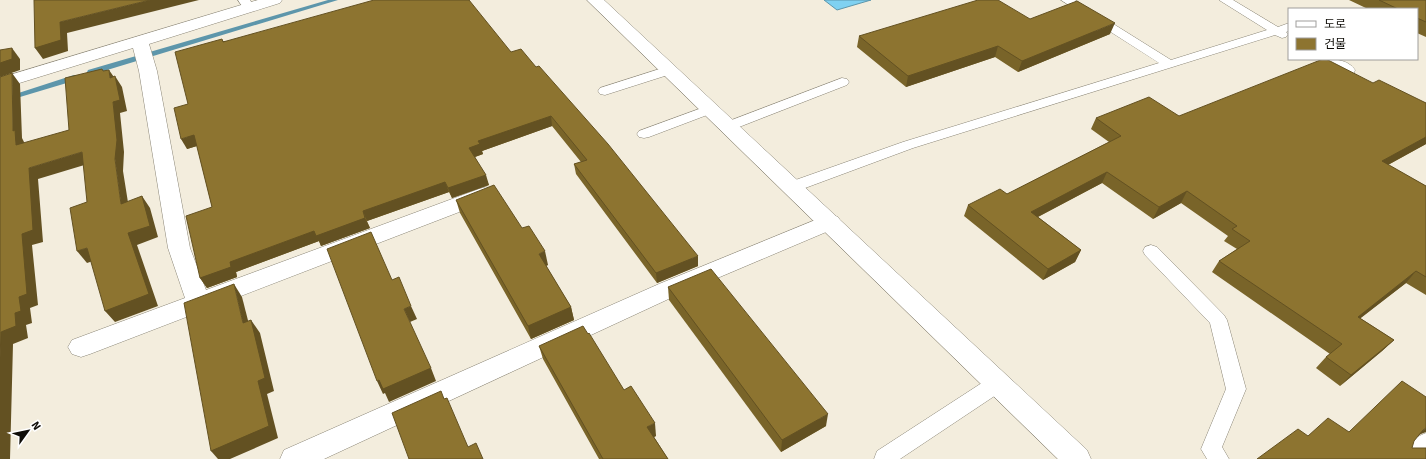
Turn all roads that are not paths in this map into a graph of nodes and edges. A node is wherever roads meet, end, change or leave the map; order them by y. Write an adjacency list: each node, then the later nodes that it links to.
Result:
1 (274, 0): 5 (street)
2 (595, 0): 12 (street)
3 (1066, 0): 11 (lane)
4 (1226, 0): 7 (lane)
5 (246, 4): 9 (street)
6 (1288, 27): 7 (lane)
7 (1276, 31): 8 (lane); 11 (lane)
8 (1288, 37)
9 (143, 51): 15 (street); 24 (street)
10 (1330, 60): 13 (lane)
11 (1169, 64): 20 (lane)
12 (669, 70): 16 (lane); 17 (street)
13 (1349, 70)
14 (842, 82): 18 (lane)
15 (0, 84)
16 (605, 91)
17 (710, 109): 18 (street); 19 (lane)
18 (729, 126): 20 (street)
19 (644, 134)
20 (792, 187): 22 (street)
21 (489, 193): 24 (street)
22 (830, 222): 26 (street); 29 (street)
23 (1151, 251): 31 (lane)
24 (198, 303): 25 (street)
25 (81, 347)
26 (998, 383): 28 (lane); 30 (street)
27 (1426, 446): 32 (street)
28 (884, 458)
29 (294, 459)
30 (1077, 459)
31 (1219, 459)
32 (1412, 459)

